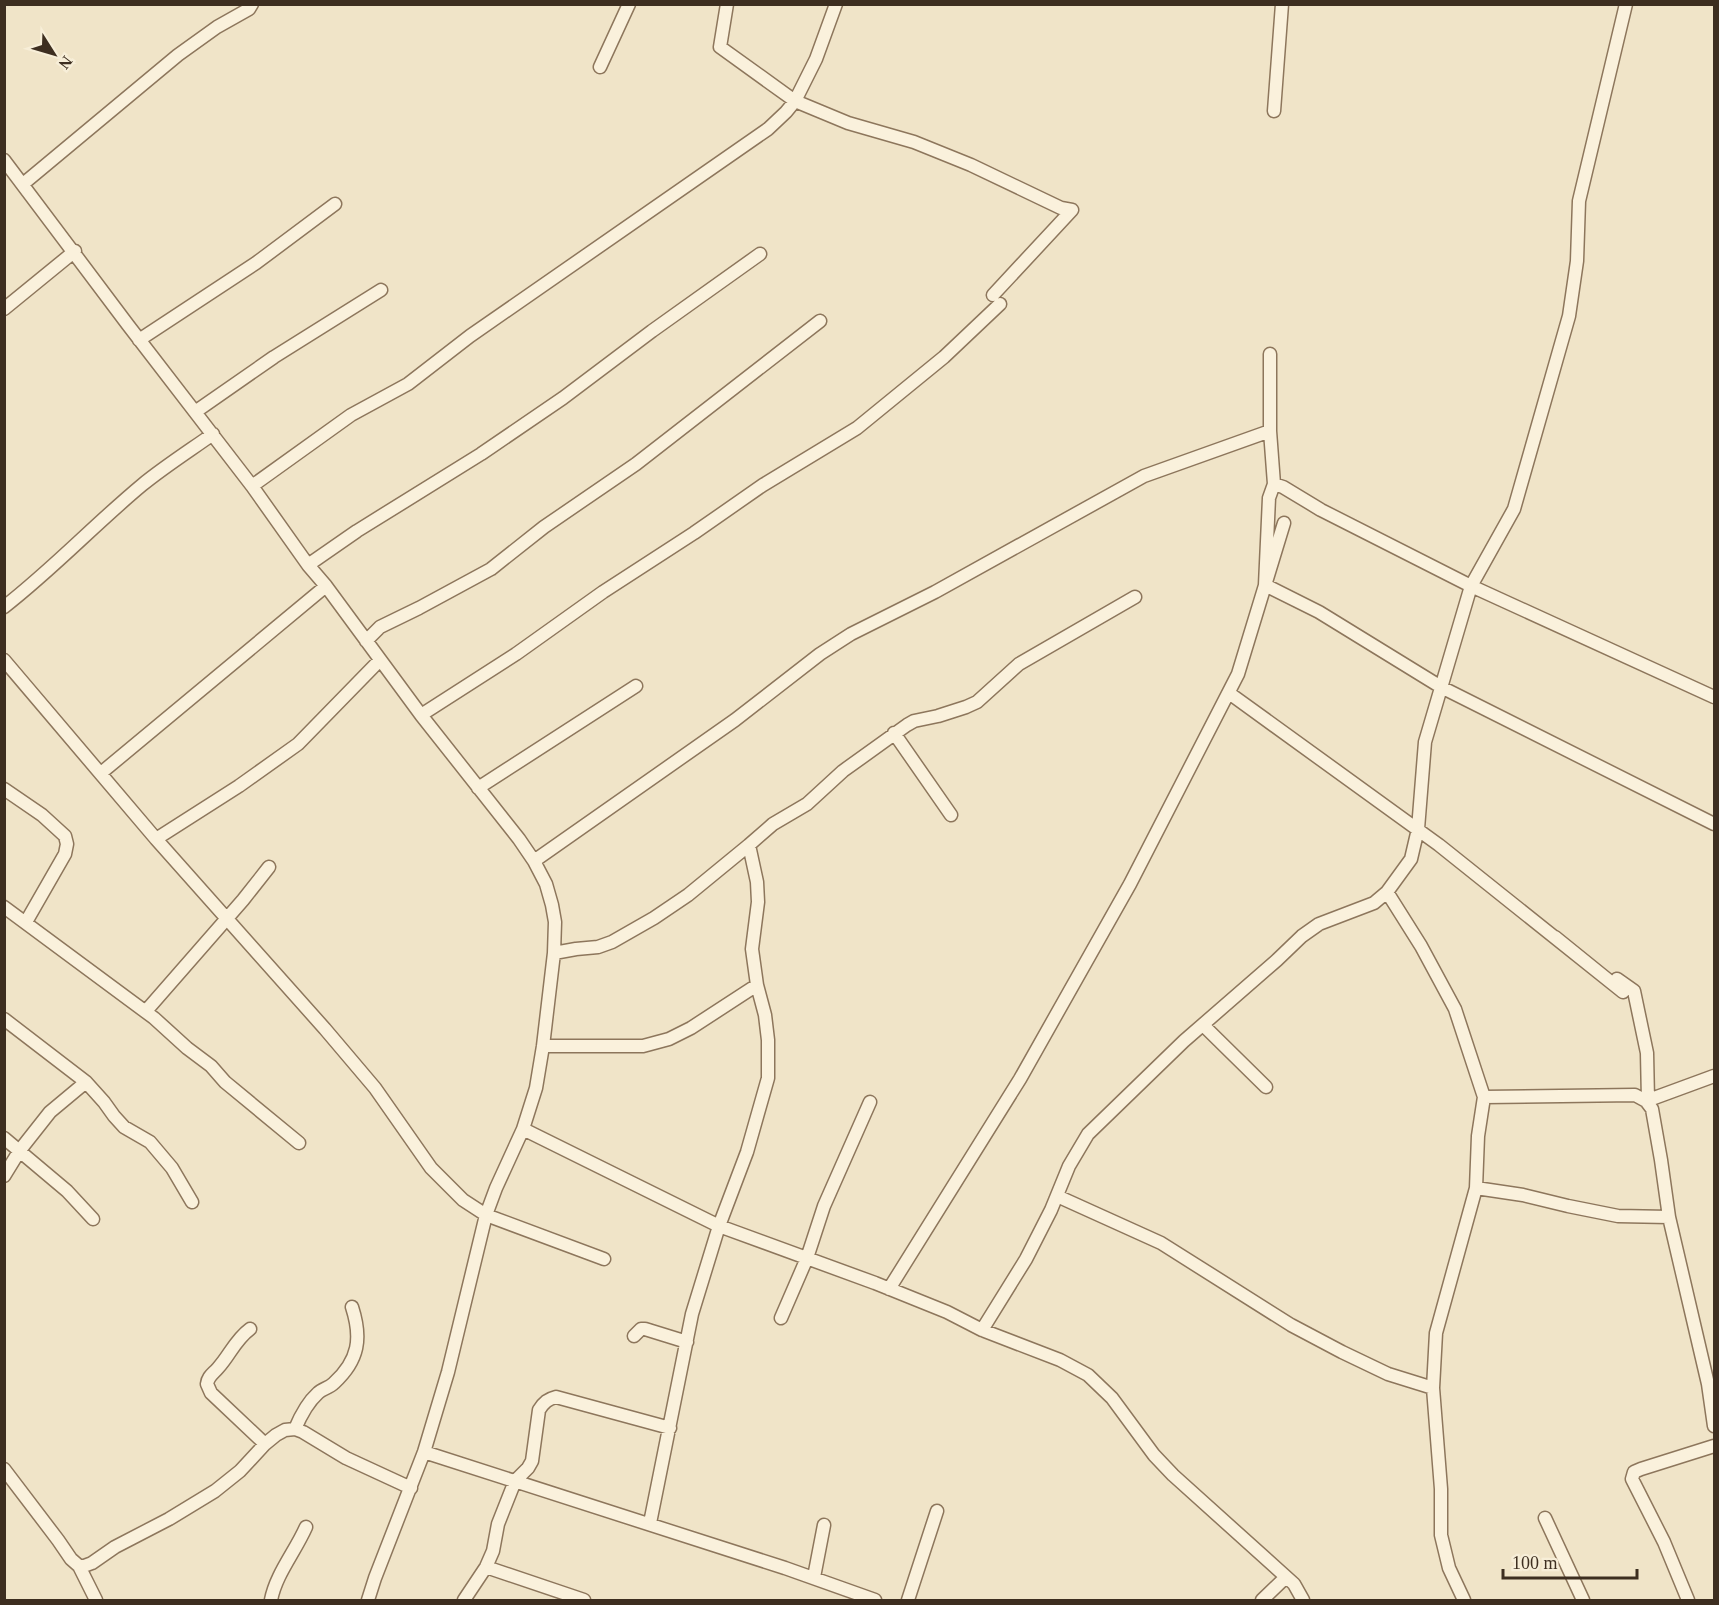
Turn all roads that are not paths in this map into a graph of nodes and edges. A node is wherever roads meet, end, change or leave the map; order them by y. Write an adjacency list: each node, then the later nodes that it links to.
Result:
1 (252, 4): 11 (street)
2 (629, 4): 7 (street)
3 (727, 4): 8 (street)
4 (836, 4): 8 (street)
5 (1282, 4): 9 (street)
6 (1626, 4): 28 (street)
7 (600, 67)
8 (795, 101): 24 (street); 38 (street)
9 (1274, 111)
10 (4, 160): 11 (street)
11 (23, 184): 18 (street)
12 (335, 204): 18 (street)
13 (75, 251): 16 (street)
14 (760, 254): 26 (street)
15 (381, 290): 20 (street)
16 (4, 309)
17 (820, 321): 31 (street)
18 (139, 340): 20 (street)
19 (1270, 354): 21 (street)
20 (195, 412): 22 (street)
21 (1270, 431): 23 (street); 48 (street)
22 (213, 434): 24 (street); 30 (street)
23 (1274, 484): 28 (street); 35 (street)
24 (252, 486): 26 (street)
25 (1284, 523): 36 (street)
26 (308, 565): 27 (street)
27 (326, 586): 31 (street); 40 (street)
28 (1471, 586): 35 (street); 37 (street)
29 (1135, 597): 39 (street)
30 (4, 607)
31 (366, 641): 33 (street)
32 (4, 660): 40 (street)
33 (380, 660): 38 (street); 46 (street)
34 (636, 686): 41 (street)
35 (1441, 687): 44 (street); 45 (street)
36 (1228, 693): 45 (street); 81 (street)
37 (1714, 697)
38 (421, 715): 41 (street)
39 (894, 733): 43 (street); 47 (street)
40 (101, 773): 46 (street)
41 (478, 788): 48 (street)
42 (4, 789): 53 (street)
43 (951, 815)
44 (1714, 824)
45 (1418, 829): 50 (street); 57 (street)
46 (156, 839): 52 (street)
47 (749, 845): 55 (street); 56 (street)
48 (534, 861): 55 (street)
49 (269, 867): 52 (street)
50 (1387, 892): 60 (street); 65 (street)
51 (4, 907): 53 (street)
52 (226, 919): 58 (street); 76 (street)
53 (26, 922): 58 (street)
54 (1555, 937): 57 (street)
55 (554, 953): 61 (street)
56 (757, 985): 61 (street); 79 (street)
57 (1623, 992): 66 (street)
58 (146, 1011): 70 (street)
59 (4, 1019): 63 (street)
60 (1203, 1025): 64 (street); 74 (street)
61 (543, 1046): 68 (street)
62 (1714, 1076): 66 (street)
63 (86, 1082): 71 (street); 75 (street)
64 (1266, 1087)
65 (1484, 1097): 66 (street); 73 (street)
66 (1647, 1100): 77 (street)
67 (870, 1102): 83 (street)
68 (523, 1128): 76 (street); 79 (street)
69 (4, 1138): 71 (street)
70 (299, 1143)
71 (20, 1150): 72 (street); 78 (street)
72 (4, 1176)
73 (1476, 1188): 77 (street); 88 (street)
74 (1057, 1196): 85 (street); 88 (street)
75 (192, 1202)
76 (486, 1215): 80 (street); 94 (street)
77 (1669, 1217): 89 (street)
78 (93, 1219)
79 (719, 1226): 81 (street); 87 (street)
80 (604, 1259)
81 (889, 1289): 85 (street)
82 (351, 1307): 91 (street)
83 (781, 1318)
84 (250, 1329): 92 (street)
85 (982, 1330): 106 (street)
86 (634, 1336): 87 (street)
87 (687, 1341): 90 (street)
88 (1432, 1388): 116 (street)
89 (1714, 1426)
90 (670, 1428): 96 (street); 100 (street)
91 (295, 1429): 92 (street); 97 (street)
92 (265, 1444): 103 (street)
93 (1714, 1446): 118 (street)
94 (424, 1452): 96 (street); 97 (street)
95 (4, 1469): 103 (street)
96 (515, 1481): 100 (street); 104 (street)
97 (411, 1488): 109 (street)
98 (938, 1511): 113 (street)
99 (1545, 1518): 117 (street)
100 (650, 1523): 105 (street)
101 (824, 1525): 105 (street)
102 (306, 1527): 108 (street)
103 (79, 1566): 107 (street)
104 (486, 1567): 110 (street); 111 (street)
105 (814, 1577): 112 (street)
106 (1286, 1577): 114 (street); 115 (street)
107 (94, 1600)
108 (271, 1600)
109 (368, 1600)
110 (464, 1600)
111 (584, 1600)
112 (875, 1600)
113 (908, 1600)
114 (1262, 1600)
115 (1303, 1600)
116 (1464, 1600)
117 (1583, 1600)
118 (1688, 1600)

